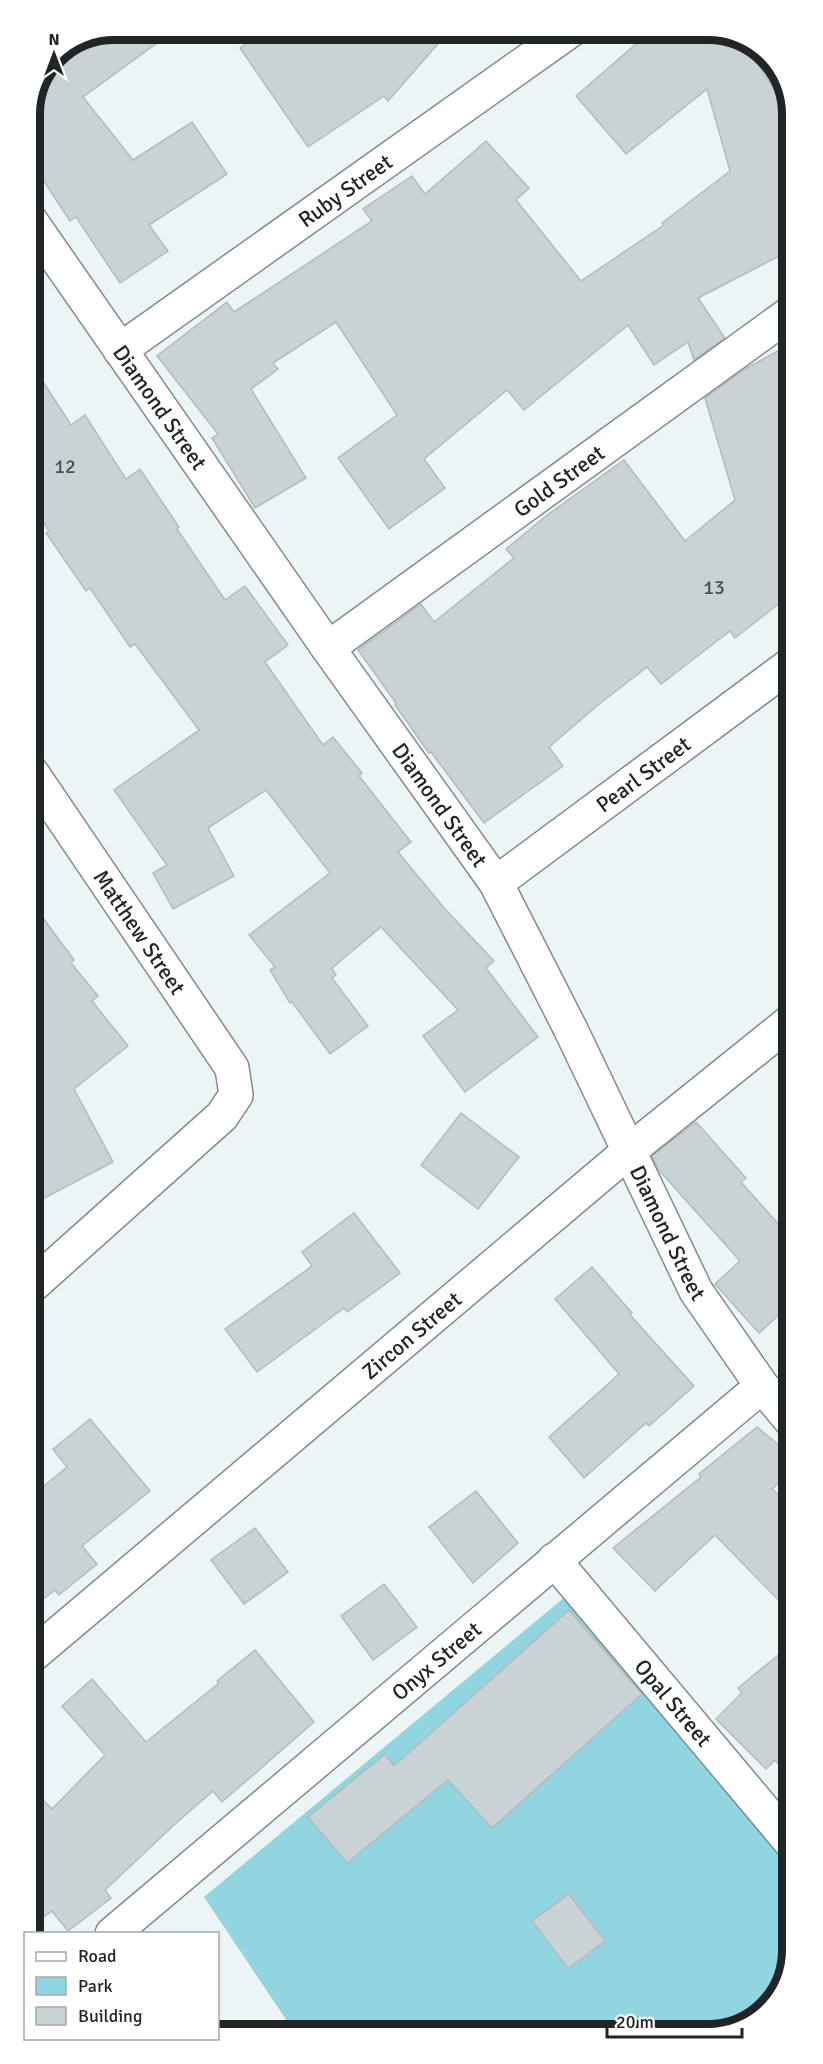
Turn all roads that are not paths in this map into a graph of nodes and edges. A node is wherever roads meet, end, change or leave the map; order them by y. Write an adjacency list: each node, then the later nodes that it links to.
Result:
1 (556, 41): 4 (street, Ruby Street)
2 (41, 236): 4 (street, Diamond Street)
3 (782, 319): 5 (street, Gold Street)
4 (120, 350): 5 (street, Diamond Street)
5 (328, 648): 8 (street, Diamond Street)
6 (782, 670): 8 (street, Pearl Street)
7 (41, 786): 11 (street, Matthew Street)
8 (496, 883): 10 (street, Diamond Street)
9 (782, 1028): 10 (street, Zircon Street)
10 (628, 1152): 12 (street, Diamond Street); 15 (street, Zircon Street)
11 (40, 1278)
12 (762, 1386): 13 (street, Diamond Street); 14 (street, Onyx Street)
13 (782, 1410)
14 (554, 1560): 16 (street, Opal Street); 17 (street, Onyx Street)
15 (40, 1649)
16 (782, 1832)
17 (114, 1932)

